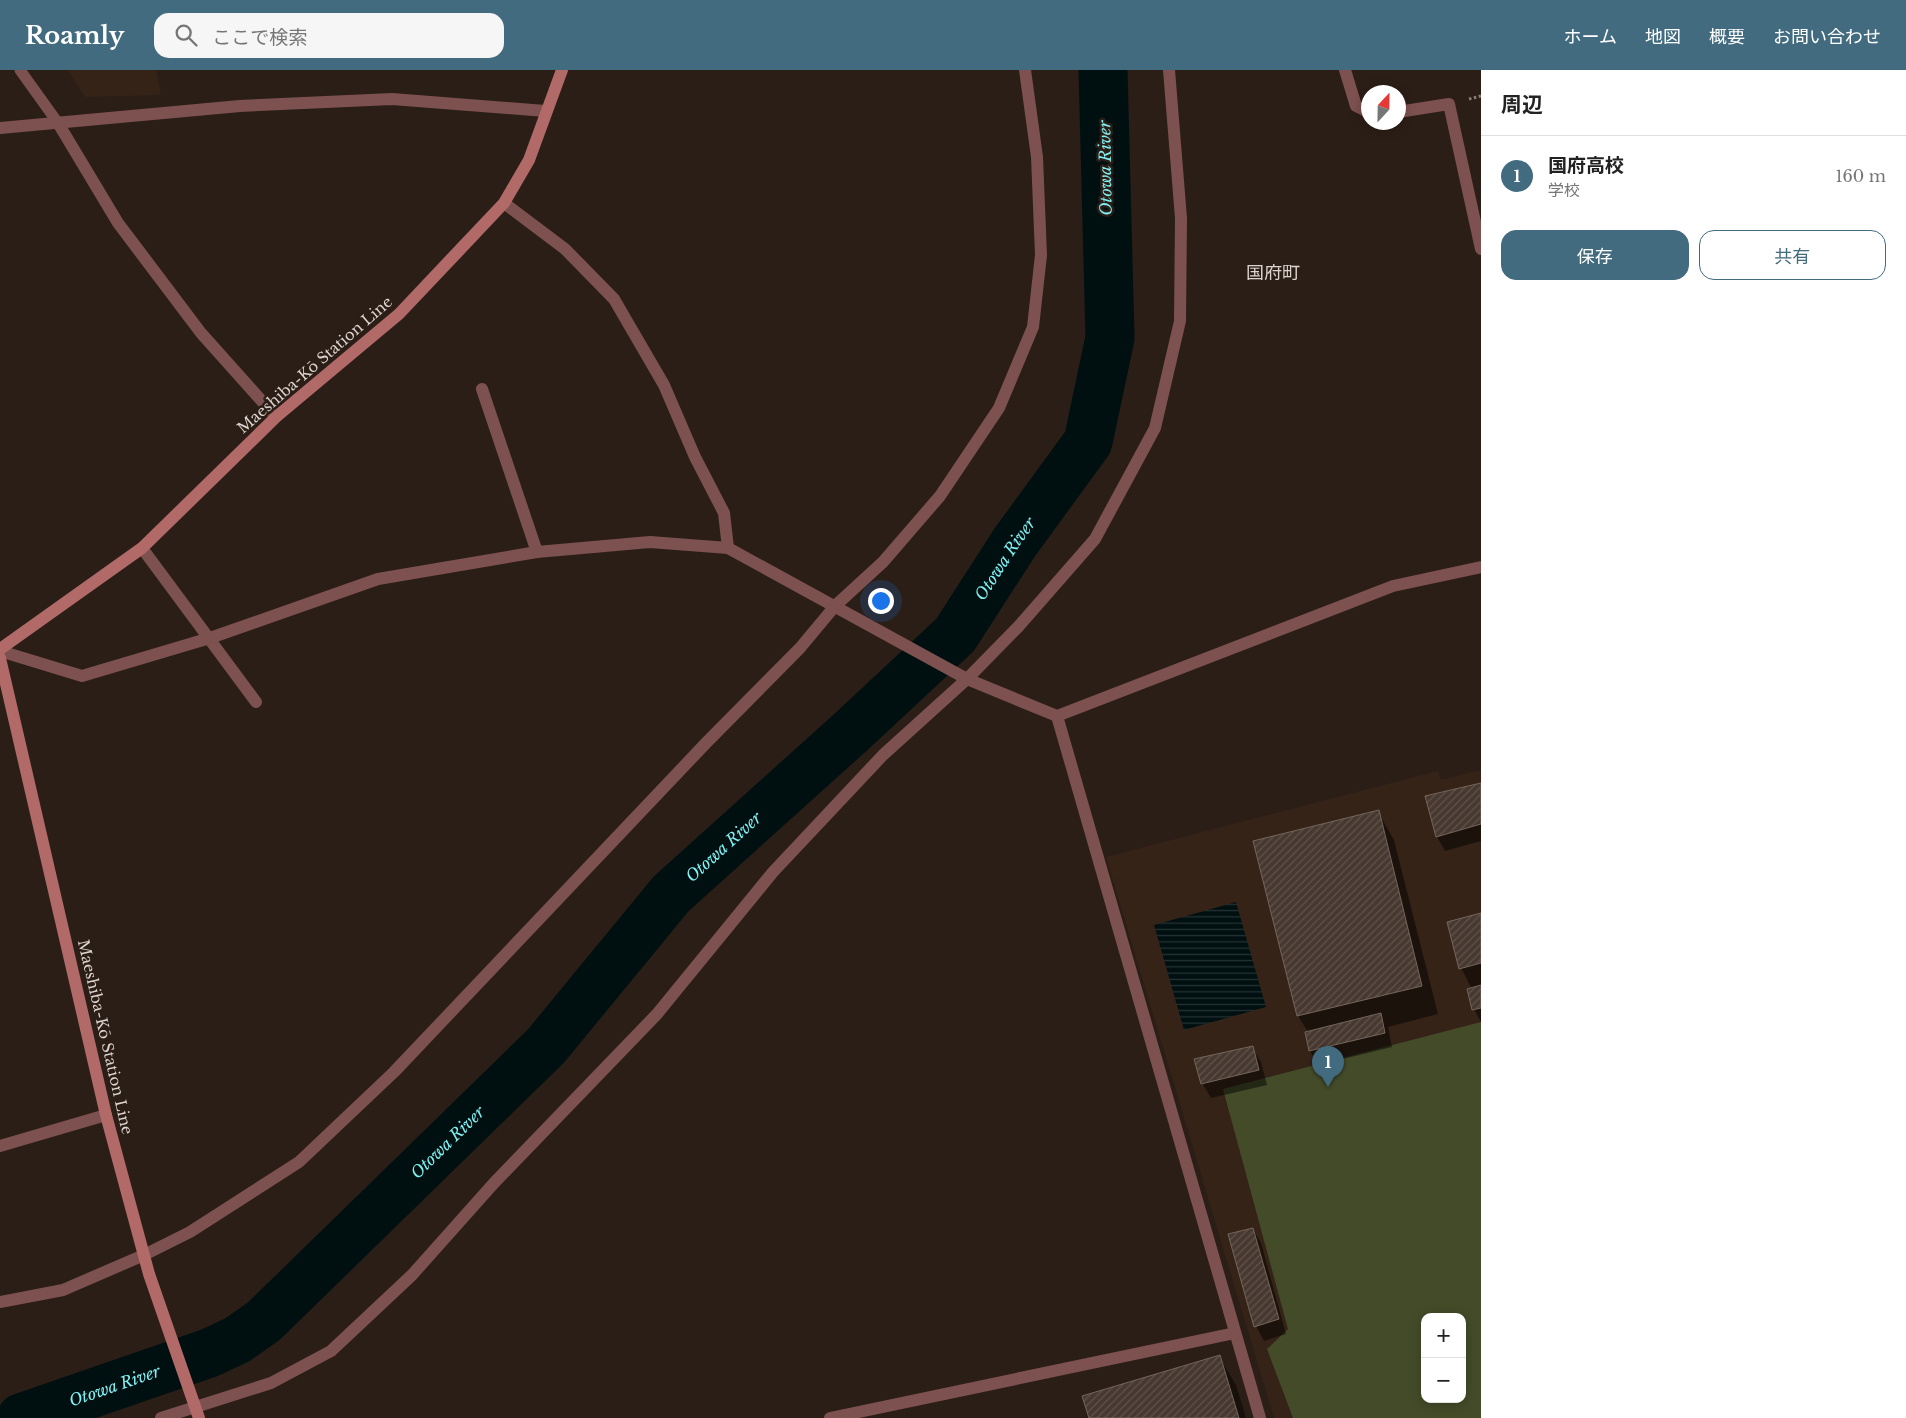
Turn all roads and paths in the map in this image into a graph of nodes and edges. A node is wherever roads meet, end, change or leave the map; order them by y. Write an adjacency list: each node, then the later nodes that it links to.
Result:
1 (20, 70): 9 (lane)
2 (562, 70): 8 (main road, Maeshiba-Kō Station Line)
3 (1025, 70): 19 (street)
4 (1169, 70): 23 (street)
5 (1345, 70): 6 (street)
6 (1361, 108)
7 (1406, 111): 12 (street)
8 (545, 112): 9 (street); 11 (main road, Maeshiba-Kō Station Line)
9 (58, 123): 10 (street); 14 (street)
10 (0, 128)
11 (504, 203): 14 (main road, Maeshiba-Kō Station Line); 16 (street)
12 (1481, 250)
13 (482, 389): 17 (street)
14 (276, 417): 15 (main road, Maeshiba-Kō Station Line)
15 (142, 548): 20 (street); 21 (main road, Maeshiba-Kō Station Line)
16 (728, 548): 17 (street); 19 (street)
17 (537, 552): 20 (street)
18 (1481, 567): 25 (street)
19 (835, 606): 23 (street); 28 (street)
20 (210, 638): 21 (street); 24 (street)
21 (0, 650)
22 (0, 658): 26 (main road, Maeshiba-Kō Station Line)
23 (967, 680): 25 (street); 31 (street)
24 (256, 702)
25 (1057, 716): 30 (street)
26 (106, 1115): 27 (street); 28 (main road, Maeshiba-Kō Station Line)
27 (0, 1146)
28 (144, 1256): 29 (street); 31 (main road, Maeshiba-Kō Station Line)
29 (0, 1302)
30 (1235, 1333): 33 (street); 34 (street)
31 (197, 1413): 32 (street)
32 (161, 1418)
33 (830, 1418)
34 (1260, 1418)

